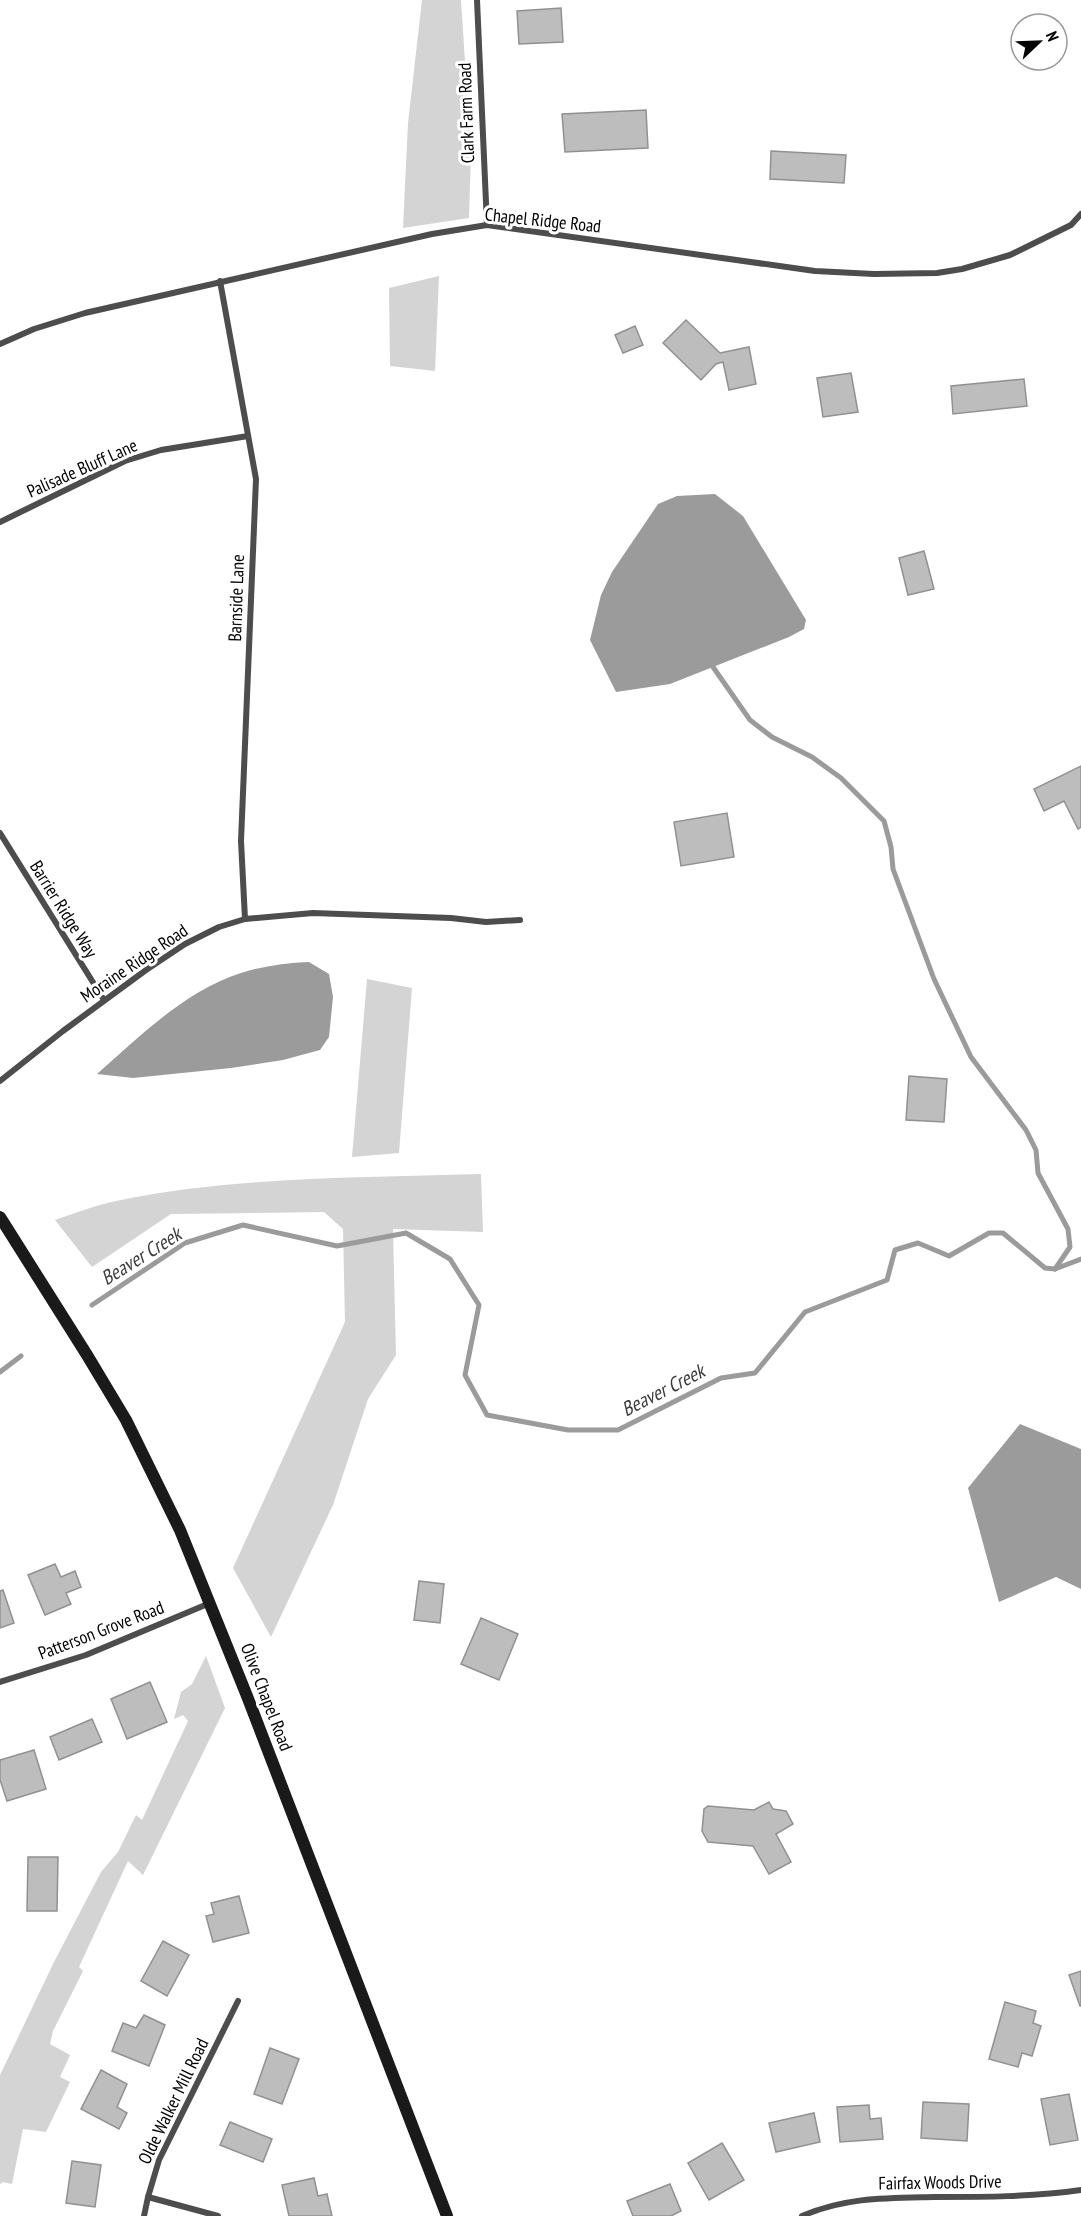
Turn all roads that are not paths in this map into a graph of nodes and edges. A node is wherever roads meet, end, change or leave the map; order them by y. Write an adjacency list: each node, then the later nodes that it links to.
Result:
1 (477, 0): 3 (street, Clark Farm Road)
2 (1081, 214): 3 (street, Chapel Ridge Road)
3 (487, 225): 4 (street, Chapel Ridge Road)
4 (220, 281): 5 (street, Chapel Ridge Road); 6 (street, Barnside Lane)
5 (0, 344)
6 (249, 436): 7 (street, Palisade Bluff Lane); 9 (street, Barnside Lane)
7 (0, 522)
8 (0, 833): 11 (street, Barrier Ridge Way)
9 (245, 919): 10 (street, Moraine Ridge Road); 11 (street, Moraine Ridge Road)
10 (520, 921)
11 (104, 1000): 12 (street, Moraine Ridge Road)
12 (0, 1081)
13 (0, 1218): 14 (main road, Olive Chapel Road)
14 (211, 1602): 15 (street, Patterson Grove Road); 21 (main road, Olive Chapel Road)
15 (0, 1682)
16 (238, 2001): 18 (street, Olde Walker Mill Road)
17 (1081, 2190): 22 (street, Fairfax Woods Drive)
18 (147, 2197): 19 (street, Olde Walker Mill Road); 20 (street)
19 (144, 2216)
20 (218, 2216)
21 (447, 2216)
22 (802, 2216)

